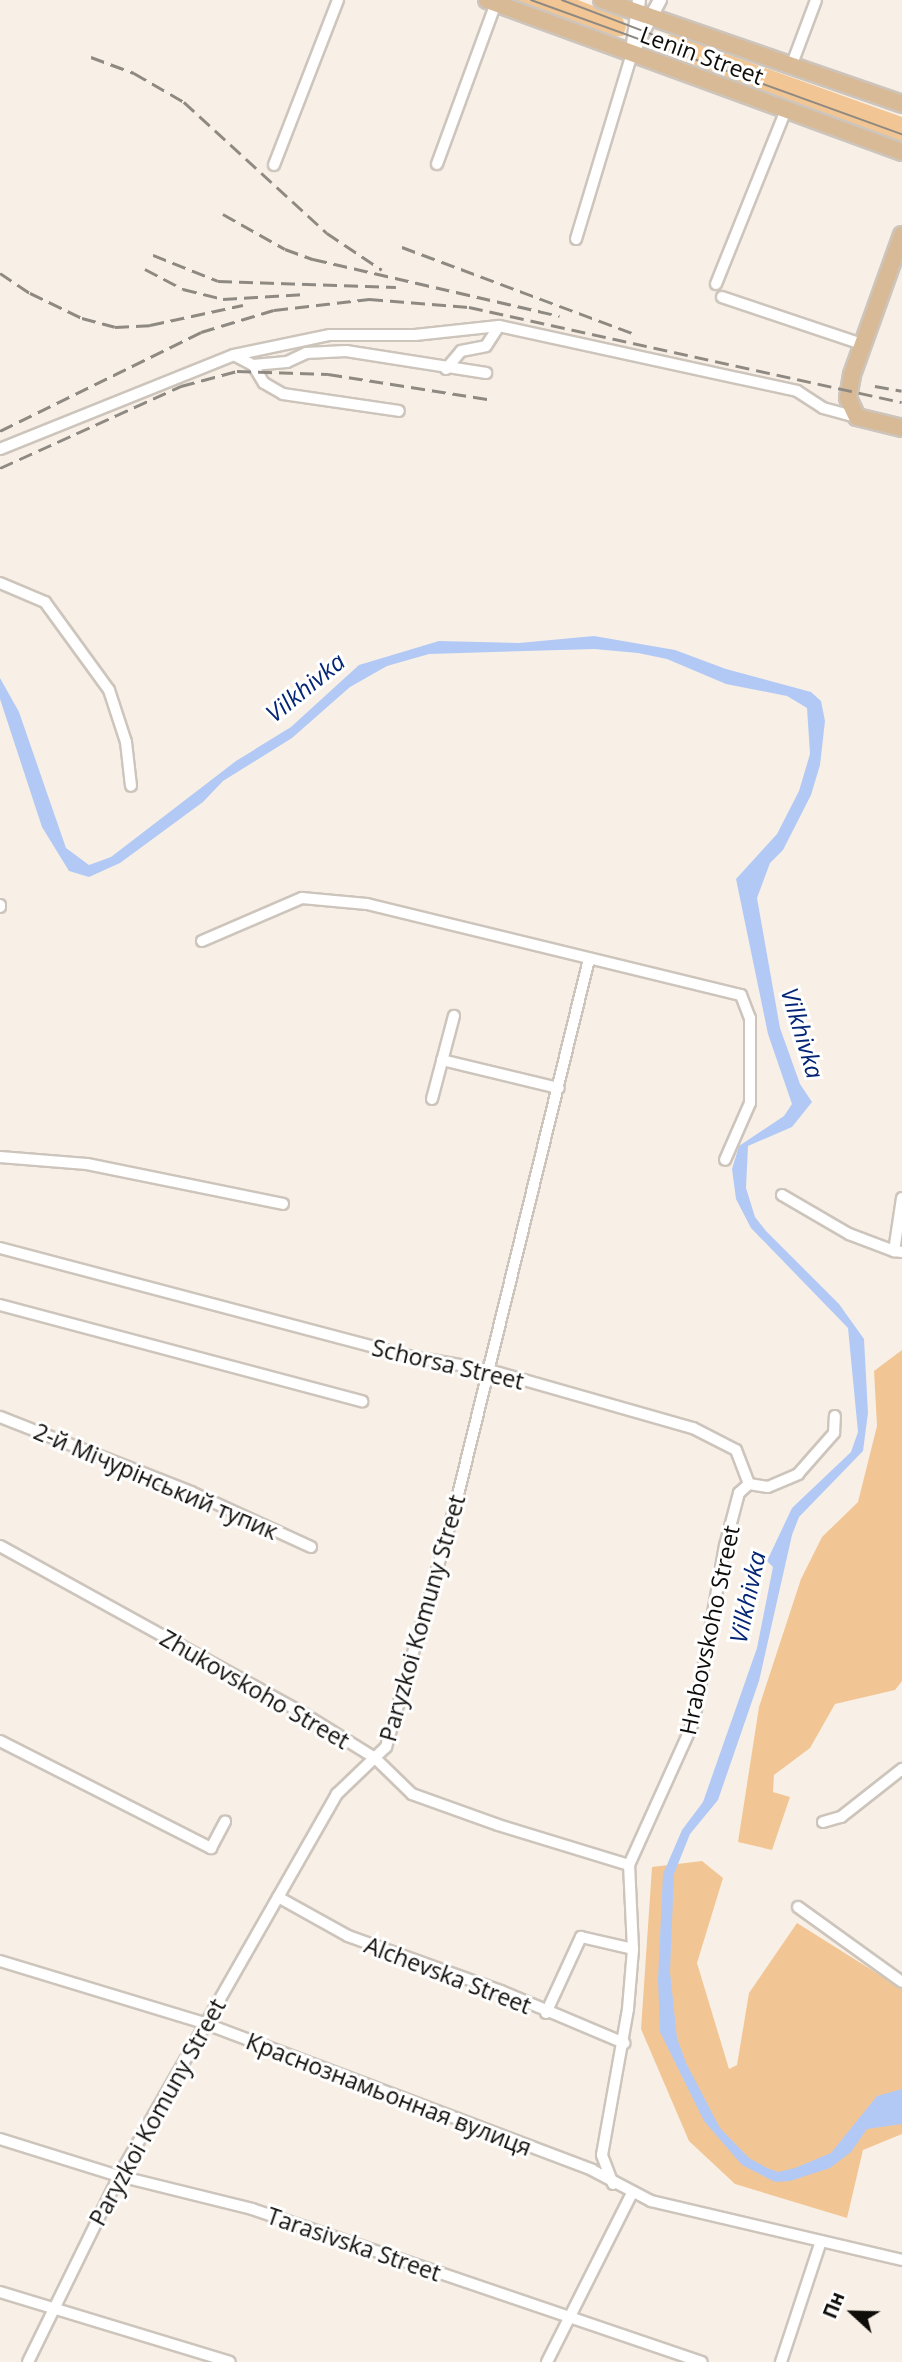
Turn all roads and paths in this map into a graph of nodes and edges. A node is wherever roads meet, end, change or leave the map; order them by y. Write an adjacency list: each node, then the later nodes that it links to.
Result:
1 (338, 0): 14 (street)
2 (602, 0): 6 (main road, Lenin Street)
3 (660, 0): 7 (street)
4 (816, 0): 9 (street)
5 (492, 2): 8 (main road, Lenin Street); 13 (street)
6 (637, 6): 7 (main road, Lenin Street); 8 (street)
7 (654, 18): 8 (street); 9 (main road, Lenin Street)
8 (632, 53): 11 (main road, Lenin Street); 16 (street)
9 (792, 64): 10 (main road, Lenin Street)
10 (902, 104)
11 (786, 110): 12 (main road, Lenin Street); 17 (street)
12 (902, 152)
13 (437, 164)
14 (274, 165)
15 (902, 235): 20 (main road)
16 (576, 239)
17 (716, 284)
18 (722, 297): 20 (street)
19 (499, 326): 21 (street); 23 (street); 26 (street)
20 (862, 345): 26 (main road)
21 (234, 355): 22 (street); 28 (street)
22 (253, 365): 23 (street); 25 (street)
23 (446, 369): 24 (street)
24 (486, 373)
25 (399, 411)
26 (857, 417): 27 (main road)
27 (902, 428)
28 (0, 449)
29 (0, 583): 30 (street)
30 (131, 786)
31 (202, 941): 32 (street)
32 (589, 959): 35 (street, Paryzkoi Komuny Street); 38 (street)
33 (454, 1016): 34 (street)
34 (443, 1060): 35 (street); 36 (street)
35 (559, 1088): 45 (street, Paryzkoi Komuny Street)
36 (432, 1099)
37 (0, 1157): 41 (street)
38 (725, 1160)
39 (782, 1195): 43 (street)
40 (902, 1198): 43 (street)
41 (283, 1204)
42 (0, 1248): 45 (street, Schorsa Street)
43 (898, 1251)
44 (0, 1305): 46 (street)
45 (489, 1370): 49 (street, Schorsa Street); 53 (street, Paryzkoi Komuny Street)
46 (362, 1401)
47 (835, 1416): 49 (street)
48 (0, 1417): 51 (street, 2-й Мічурінський тупик)
49 (749, 1484): 57 (street, Hrabovskoho Street)
50 (0, 1546): 53 (street, Zhukovskoho Street)
51 (311, 1547)
52 (0, 1741): 55 (street)
53 (375, 1758): 57 (street, Zhukovskoho Street); 58 (street, Paryzkoi Komuny Street)
54 (902, 1769): 56 (street)
55 (225, 1822)
56 (823, 1822)
57 (629, 1864): 60 (street, Hrabovskoho Street)
58 (278, 1896): 63 (street, Alchevska Street); 64 (street, Paryzkoi Komuny Street)
59 (798, 1907): 62 (street)
60 (633, 1949): 63 (street); 65 (street, Hrabovskoho Street)
61 (0, 1961): 64 (street, Краснознамьонная вулиця)
62 (902, 1982)
63 (546, 2013): 65 (street, Alchevska Street)
64 (204, 2023): 67 (street, Paryzkoi Komuny Street); 68 (street, Краснознамьонная вулиця)
65 (624, 2043): 68 (street, Hrabovskoho Street)
66 (0, 2139): 67 (street, Tarasivska Street)
67 (119, 2176): 73 (street, Paryzkoi Komuny Street); 74 (street, Tarasivska Street)
68 (614, 2184): 69 (street, Краснознамьонная вулиця)
69 (632, 2193): 70 (street, Краснознамьонная вулиця); 74 (street)
70 (821, 2241): 71 (street, Краснознамьонная вулиця); 79 (street)
71 (902, 2260)
72 (0, 2292): 73 (street)
73 (54, 2306): 75 (street, Paryzkoi Komuny Street); 76 (street)
74 (568, 2319): 77 (street); 78 (street, Tarasivska Street)
75 (28, 2362)
76 (230, 2362)
77 (547, 2362)
78 (702, 2362)
79 (781, 2362)

